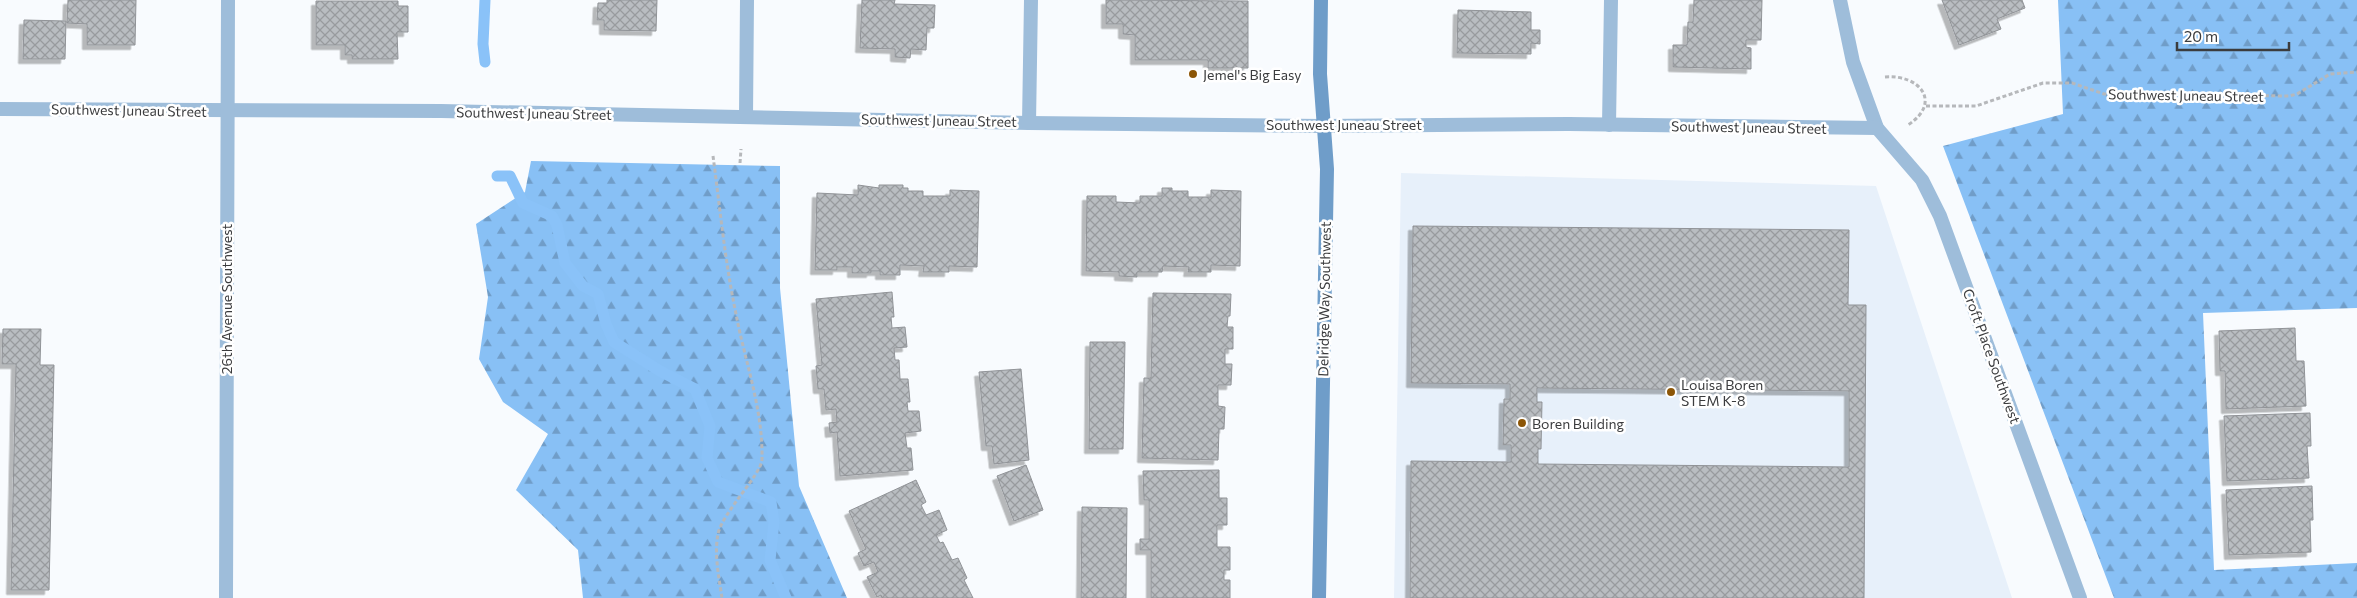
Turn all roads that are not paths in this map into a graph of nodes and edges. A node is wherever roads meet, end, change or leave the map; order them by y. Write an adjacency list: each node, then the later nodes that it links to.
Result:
1 (228, 0): 8 (street, 26th Avenue Southwest)
2 (747, 0): 9 (street)
3 (1031, 0): 10 (street)
4 (1321, 0): 12 (main road, Delridge Way Southwest)
5 (1611, 0): 11 (street)
6 (1840, 0): 13 (street)
7 (0, 108): 8 (street, Southwest Juneau Street)
8 (227, 111): 9 (street, Southwest Juneau Street); 14 (street, 26th Avenue Southwest)
9 (746, 116): 10 (street, Southwest Juneau Street)
10 (1029, 122): 12 (street, Southwest Juneau Street)
11 (1608, 125): 12 (street, Southwest Juneau Street); 13 (street, Southwest Juneau Street)
12 (1323, 126): 15 (main road, Delridge Way Southwest)
13 (1877, 128): 16 (street, Croft Place Southwest)
14 (226, 598)
15 (1319, 598)
16 (2080, 598)

